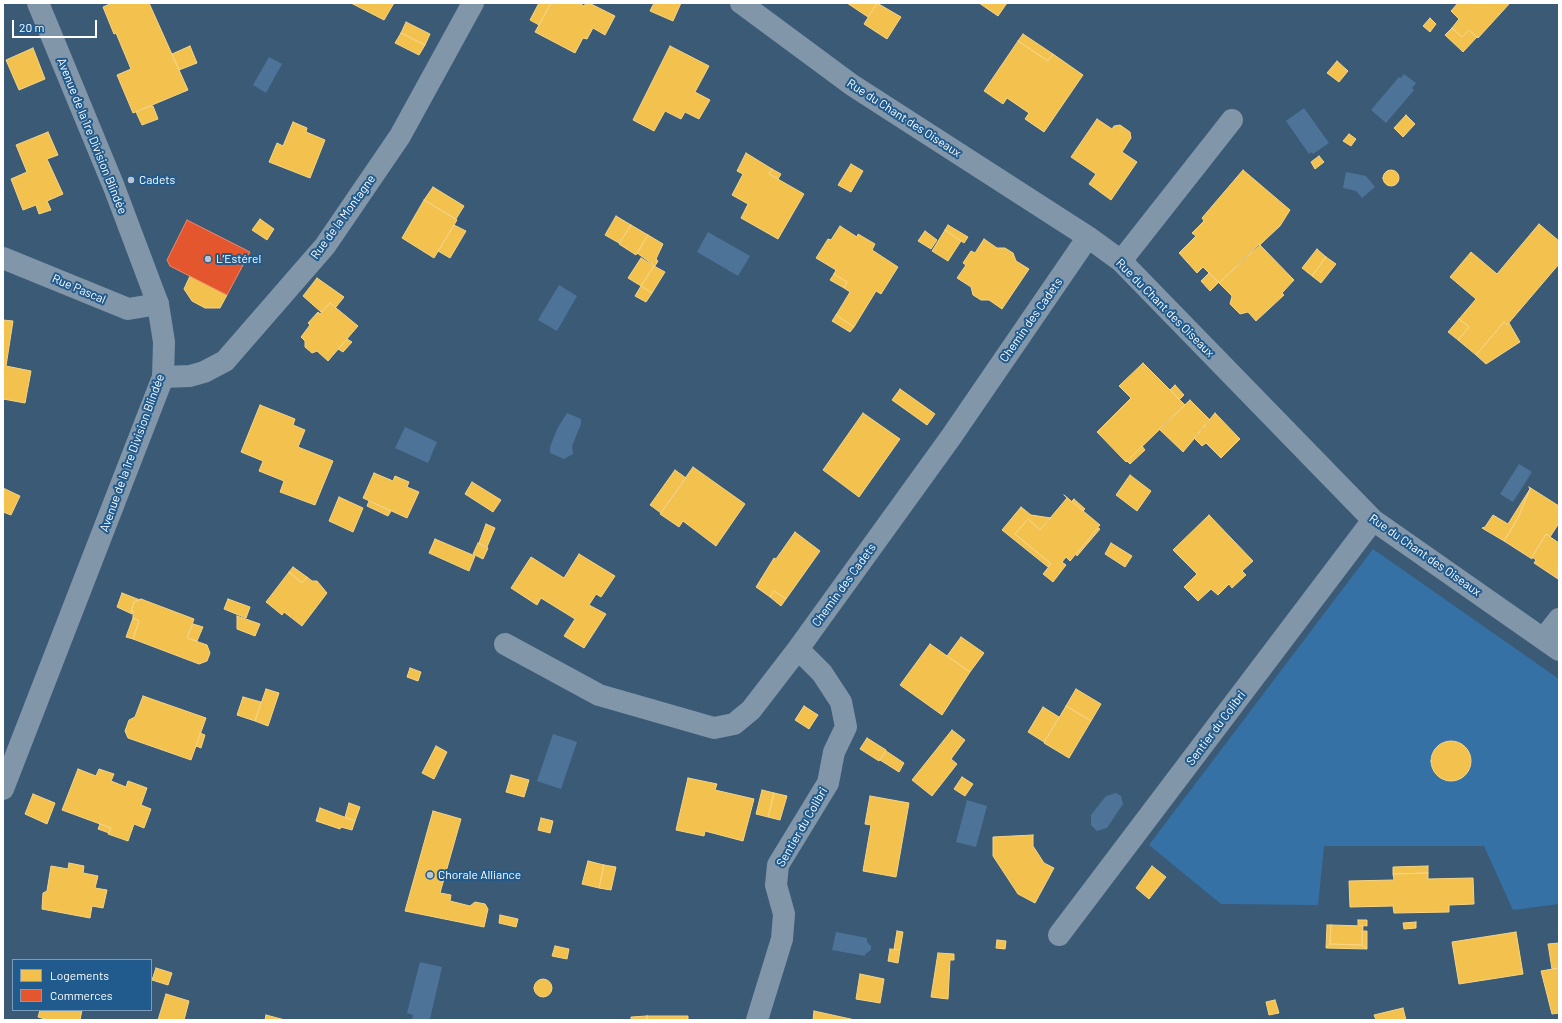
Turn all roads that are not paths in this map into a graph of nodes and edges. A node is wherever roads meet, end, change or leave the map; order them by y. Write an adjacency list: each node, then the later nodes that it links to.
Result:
1 (38, 3): 8 (street, Avenue de la 1re Division Blindée)
2 (473, 3): 9 (street, Rue de la Montagne)
3 (741, 3): 5 (street, Rue du Chant des Oiseaux)
4 (1232, 120): 7 (street)
5 (1088, 237): 7 (street, Rue du Chant des Oiseaux); 14 (street, Chemin des Cadets)
6 (3, 258): 8 (street, Rue Pascal)
7 (1121, 261): 10 (street, Rue du Chant des Oiseaux)
8 (158, 304): 9 (street, Avenue de la 1re Division Blindée)
9 (163, 377): 15 (street, Avenue de la 1re Division Blindée)
10 (1373, 520): 13 (street, Rue du Chant des Oiseaux); 16 (street, Sentier du Colibri)
11 (1559, 619): 13 (street)
12 (504, 644): 14 (street, Chemin des Cadets)
13 (1551, 644)
14 (798, 649): 17 (street, Sentier du Colibri)
15 (3, 789)
16 (1059, 935)
17 (757, 1020)

